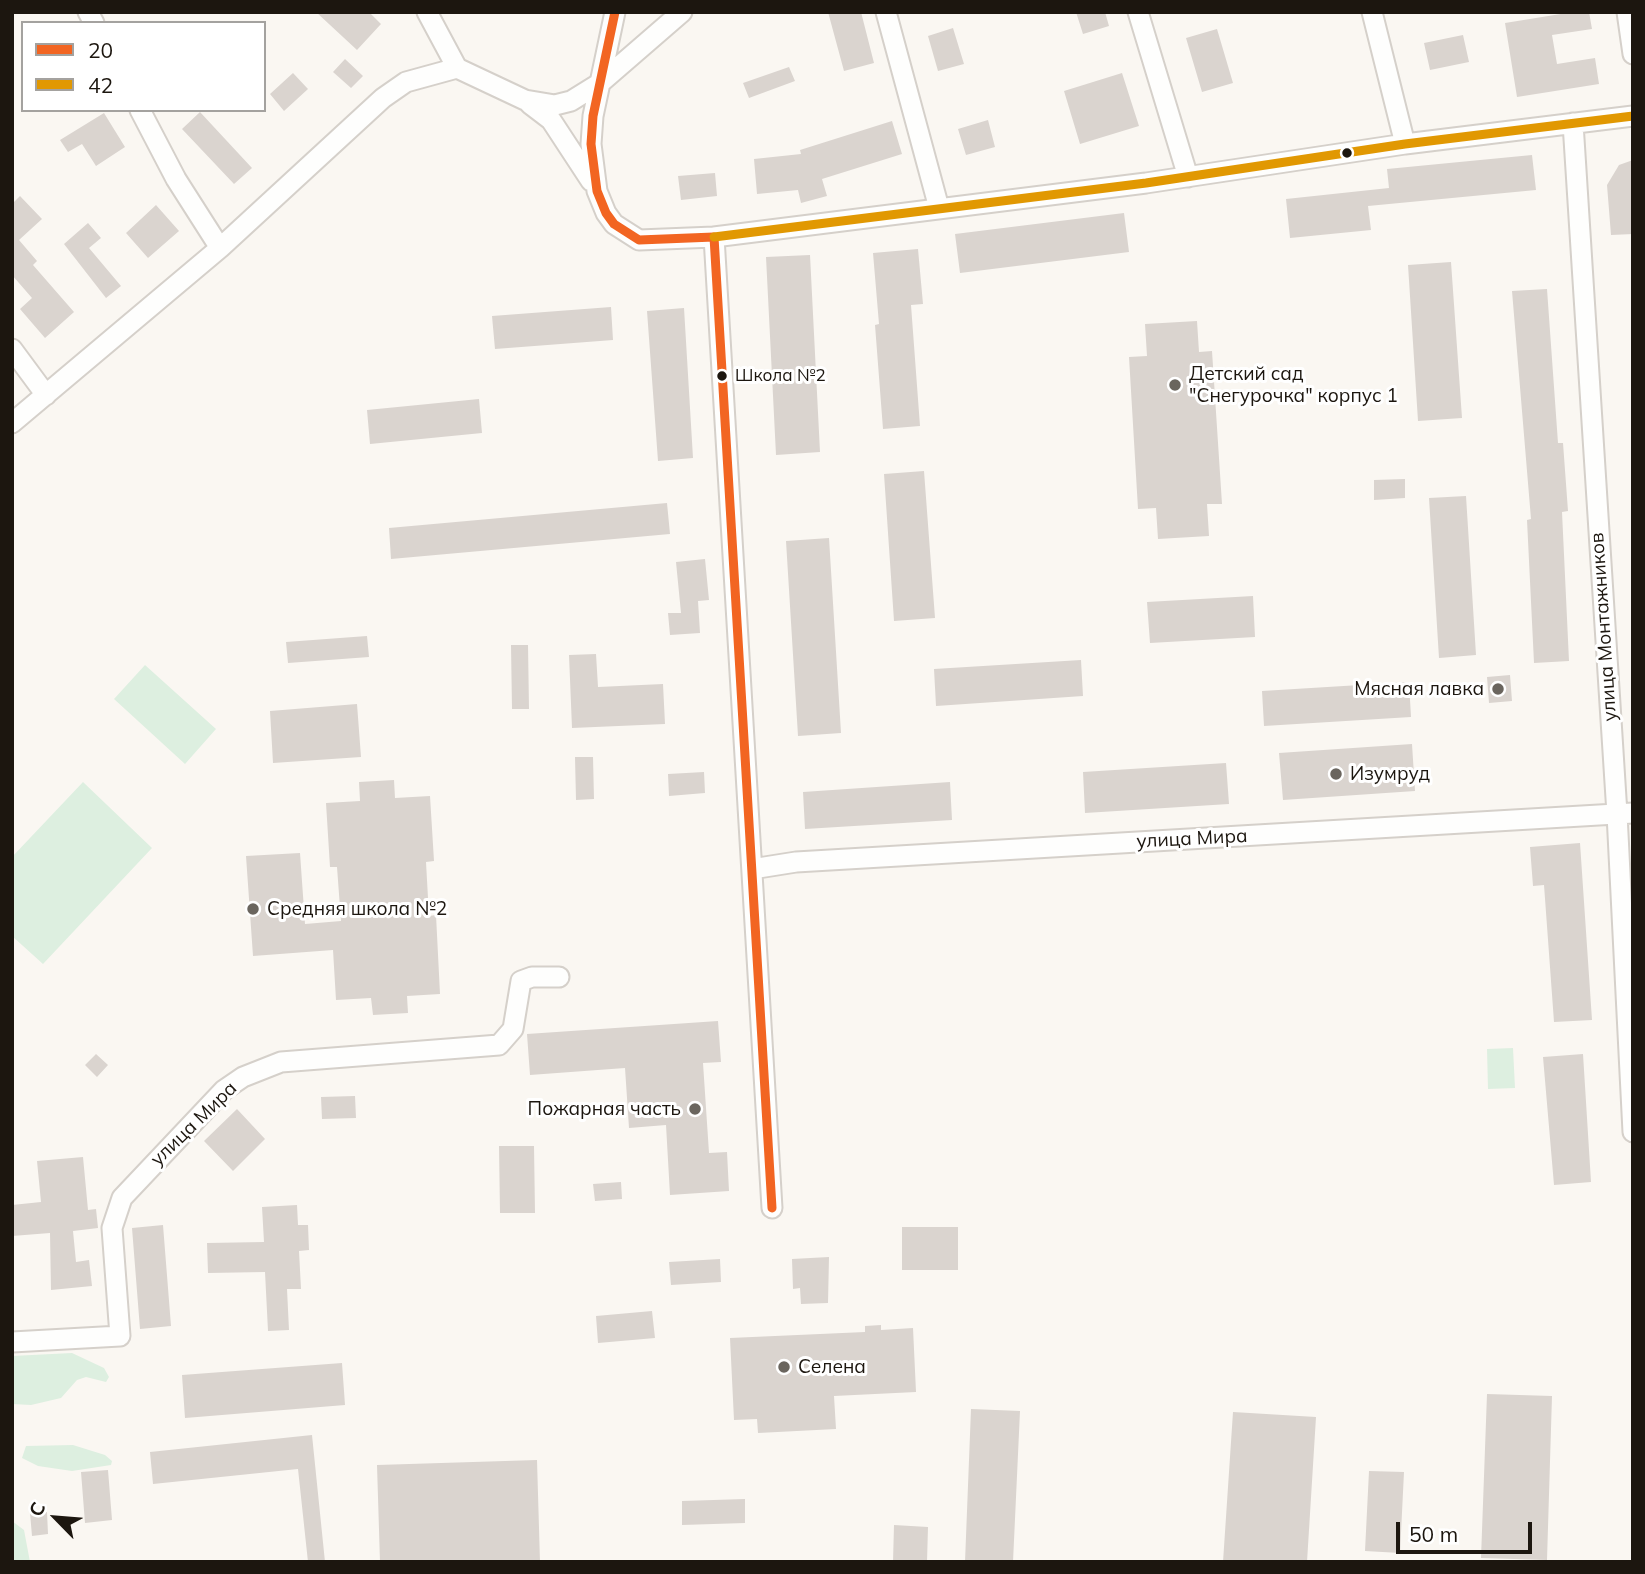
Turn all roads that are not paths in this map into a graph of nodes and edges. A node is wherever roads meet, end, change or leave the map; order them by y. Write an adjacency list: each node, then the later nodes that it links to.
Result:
1 (427, 12): 9 (street)
2 (615, 12): 10 (street)
3 (682, 12): 10 (street)
4 (886, 12): 18 (street)
5 (1138, 12): 16 (street)
6 (1371, 12): 15 (street)
7 (1626, 12): 8 (street)
8 (1633, 54)
9 (457, 68): 11 (street); 20 (street)
10 (600, 83): 11 (street); 17 (street)
11 (524, 100): 17 (street)
12 (141, 112): 20 (street)
13 (1633, 116): 14 (street)
14 (1573, 123): 15 (street); 24 (street, улица Монтажников)
15 (1405, 145): 16 (street)
16 (1188, 177): 18 (street)
17 (597, 191): 19 (street)
18 (939, 208): 19 (street)
19 (715, 237): 25 (street)
20 (220, 248): 22 (street)
21 (12, 349): 22 (street)
22 (46, 395): 23 (street)
23 (12, 423)
24 (1625, 813): 25 (street, улица Мира); 27 (street, улица Монтажников)
25 (752, 869): 28 (street)
26 (559, 977): 29 (street, улица Мира)
27 (1633, 1132)
28 (772, 1208)
29 (12, 1342)

